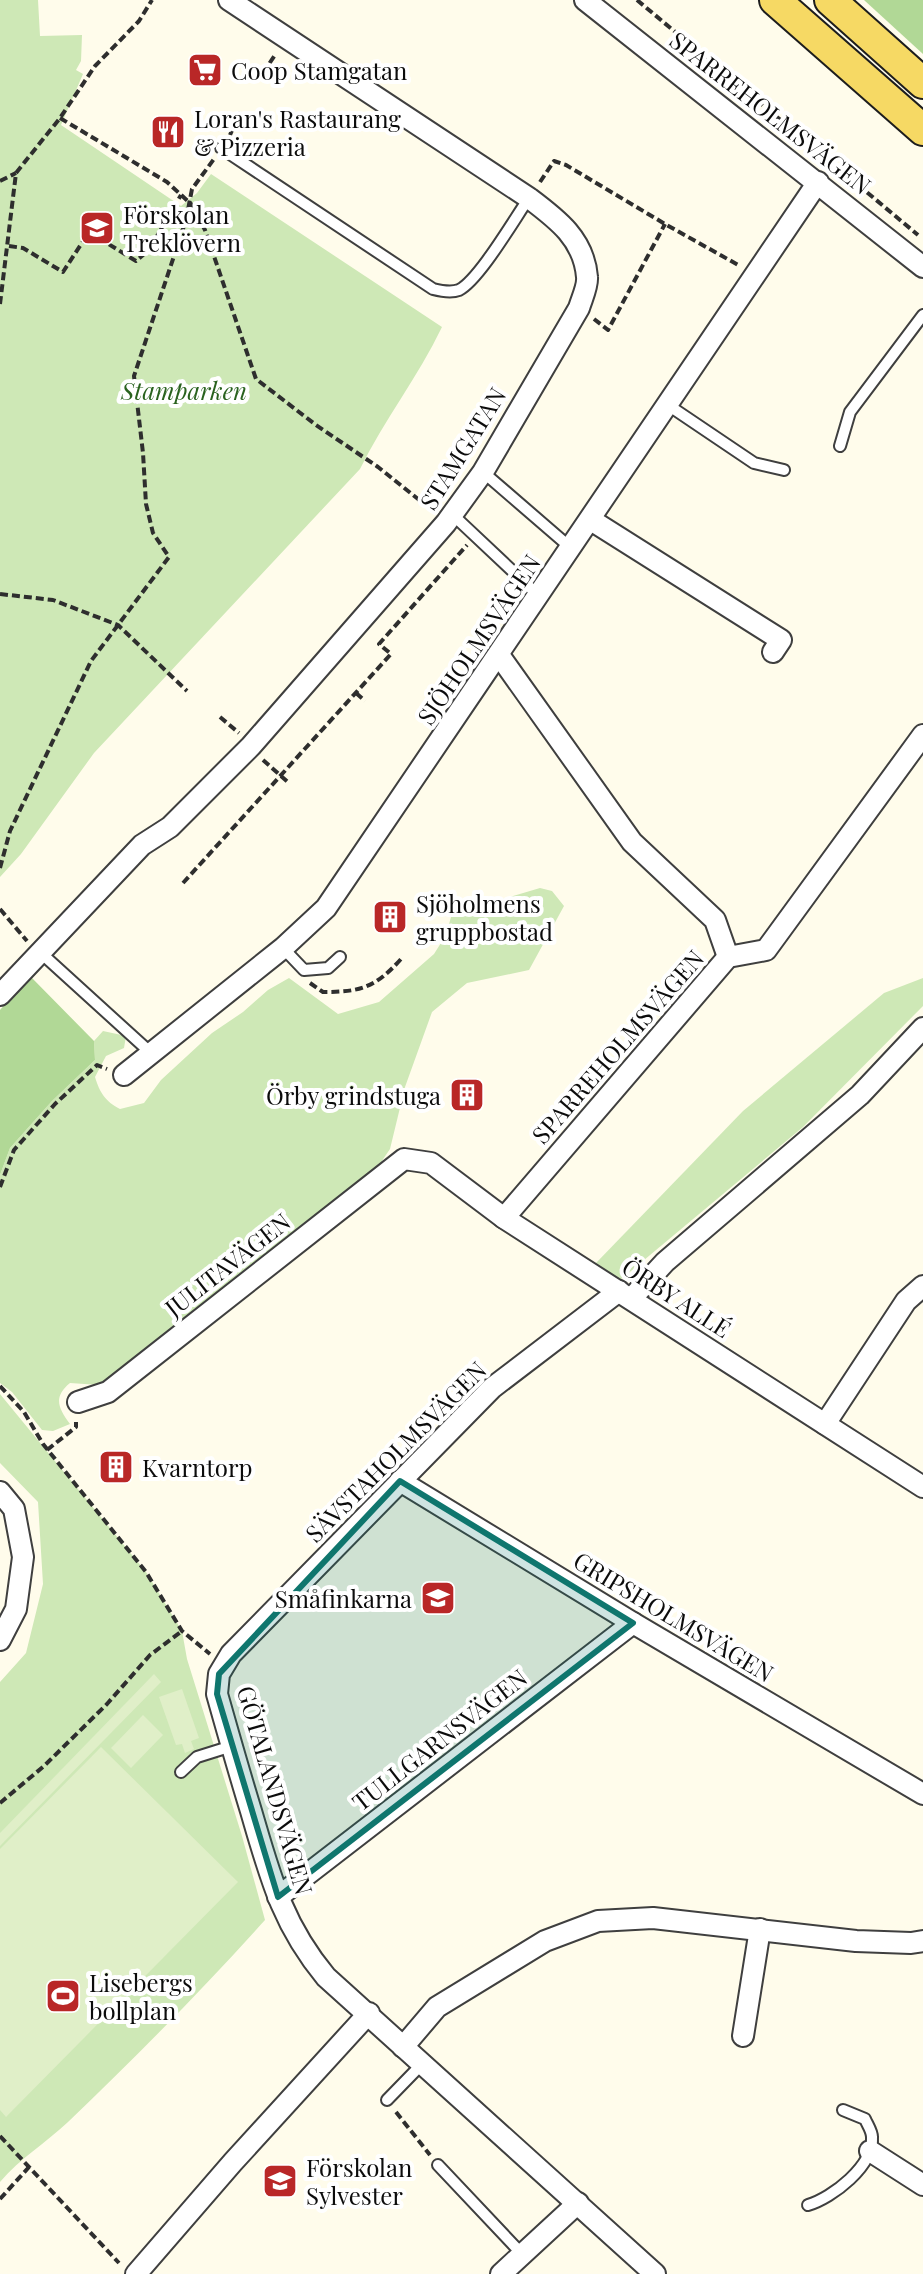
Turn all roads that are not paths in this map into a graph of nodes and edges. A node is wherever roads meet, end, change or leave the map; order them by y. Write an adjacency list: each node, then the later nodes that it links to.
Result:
1 (229, 0): 9 (street, STAMGATAN)
2 (585, 0): 8 (street, SPARREHOLMSVÄGEN)
3 (775, 0): 6 (main road)
4 (830, 0): 5 (main road)
5 (923, 83)
6 (923, 130)
7 (221, 148): 9 (lane)
8 (818, 182): 10 (street, SPARREHOLMSVÄGEN); 12 (street, SJÖHOLMSVÄGEN)
9 (529, 198): 15 (street, STAMGATAN)
10 (923, 267)
11 (923, 315): 13 (lane)
12 (668, 405): 14 (lane); 17 (street, SJÖHOLMSVÄGEN)
13 (840, 446)
14 (784, 470)
15 (483, 472): 16 (street, STAMGATAN); 18 (lane)
16 (450, 519): 19 (lane); 24 (street, STAMGATAN)
17 (591, 520): 18 (street, SJÖHOLMSVÄGEN); 20 (street)
18 (571, 548): 19 (street, SJÖHOLMSVÄGEN)
19 (539, 596): 21 (street, SJÖHOLMSVÄGEN)
20 (773, 652)
21 (499, 655): 23 (street, SJÖHOLMSVÄGEN); 26 (street)
22 (923, 735): 26 (street, SPARREHOLMSVÄGEN)
23 (283, 948): 25 (lane); 29 (street, SJÖHOLMSVÄGEN)
24 (41, 953): 27 (street, STAMGATAN); 29 (lane)
25 (340, 957)
26 (728, 957): 32 (street, SPARREHOLMSVÄGEN)
27 (0, 995)
28 (923, 1028): 34 (street, SÄVSTAHOLMSVÄGEN)
29 (151, 1053): 30 (street, SJÖHOLMSVÄGEN)
30 (124, 1075)
31 (404, 1159): 32 (street, ÖRBY ALLÉ); 35 (street, JULITAVÄGEN)
32 (504, 1218): 34 (street, ÖRBY ALLÉ)
33 (923, 1286): 36 (street)
34 (625, 1295): 36 (street, ÖRBY ALLÉ); 37 (street, SÄVSTAHOLMSVÄGEN)
35 (78, 1402)
36 (825, 1424): 38 (street, ÖRBY ALLÉ)
37 (400, 1481): 40 (street, GRIPSHOLMSVÄGEN); 42 (street, SÄVSTAHOLMSVÄGEN)
38 (922, 1485)
39 (0, 1492): 41 (street)
40 (633, 1623): 45 (street, GRIPSHOLMSVÄGEN); 46 (street, TULLGARNSVÄGEN)
41 (0, 1640)
42 (224, 1666): 43 (street, GÖTALANDSVÄGEN)
43 (232, 1746): 44 (lane); 46 (street, GÖTALANDSVÄGEN)
44 (181, 1772)
45 (923, 1794)
46 (278, 1897): 49 (street, GÖTALANDSVÄGEN)
47 (760, 1929): 48 (street); 50 (street); 51 (street)
48 (923, 1941)
49 (369, 2013): 51 (street, GÖTALANDSVÄGEN); 61 (street)
50 (743, 2036)
51 (403, 2047): 52 (street, GÖTALANDSVÄGEN)
52 (422, 2064): 53 (lane); 58 (street, GÖTALANDSVÄGEN)
53 (387, 2100)
54 (843, 2110): 55 (lane)
55 (870, 2151): 57 (street); 59 (lane)
56 (438, 2165): 60 (lane)
57 (923, 2185)
58 (578, 2203): 60 (street); 63 (street, GÖTALANDSVÄGEN)
59 (808, 2205)
60 (522, 2254): 62 (street)
61 (128, 2269)
62 (501, 2274)
63 (655, 2274)

